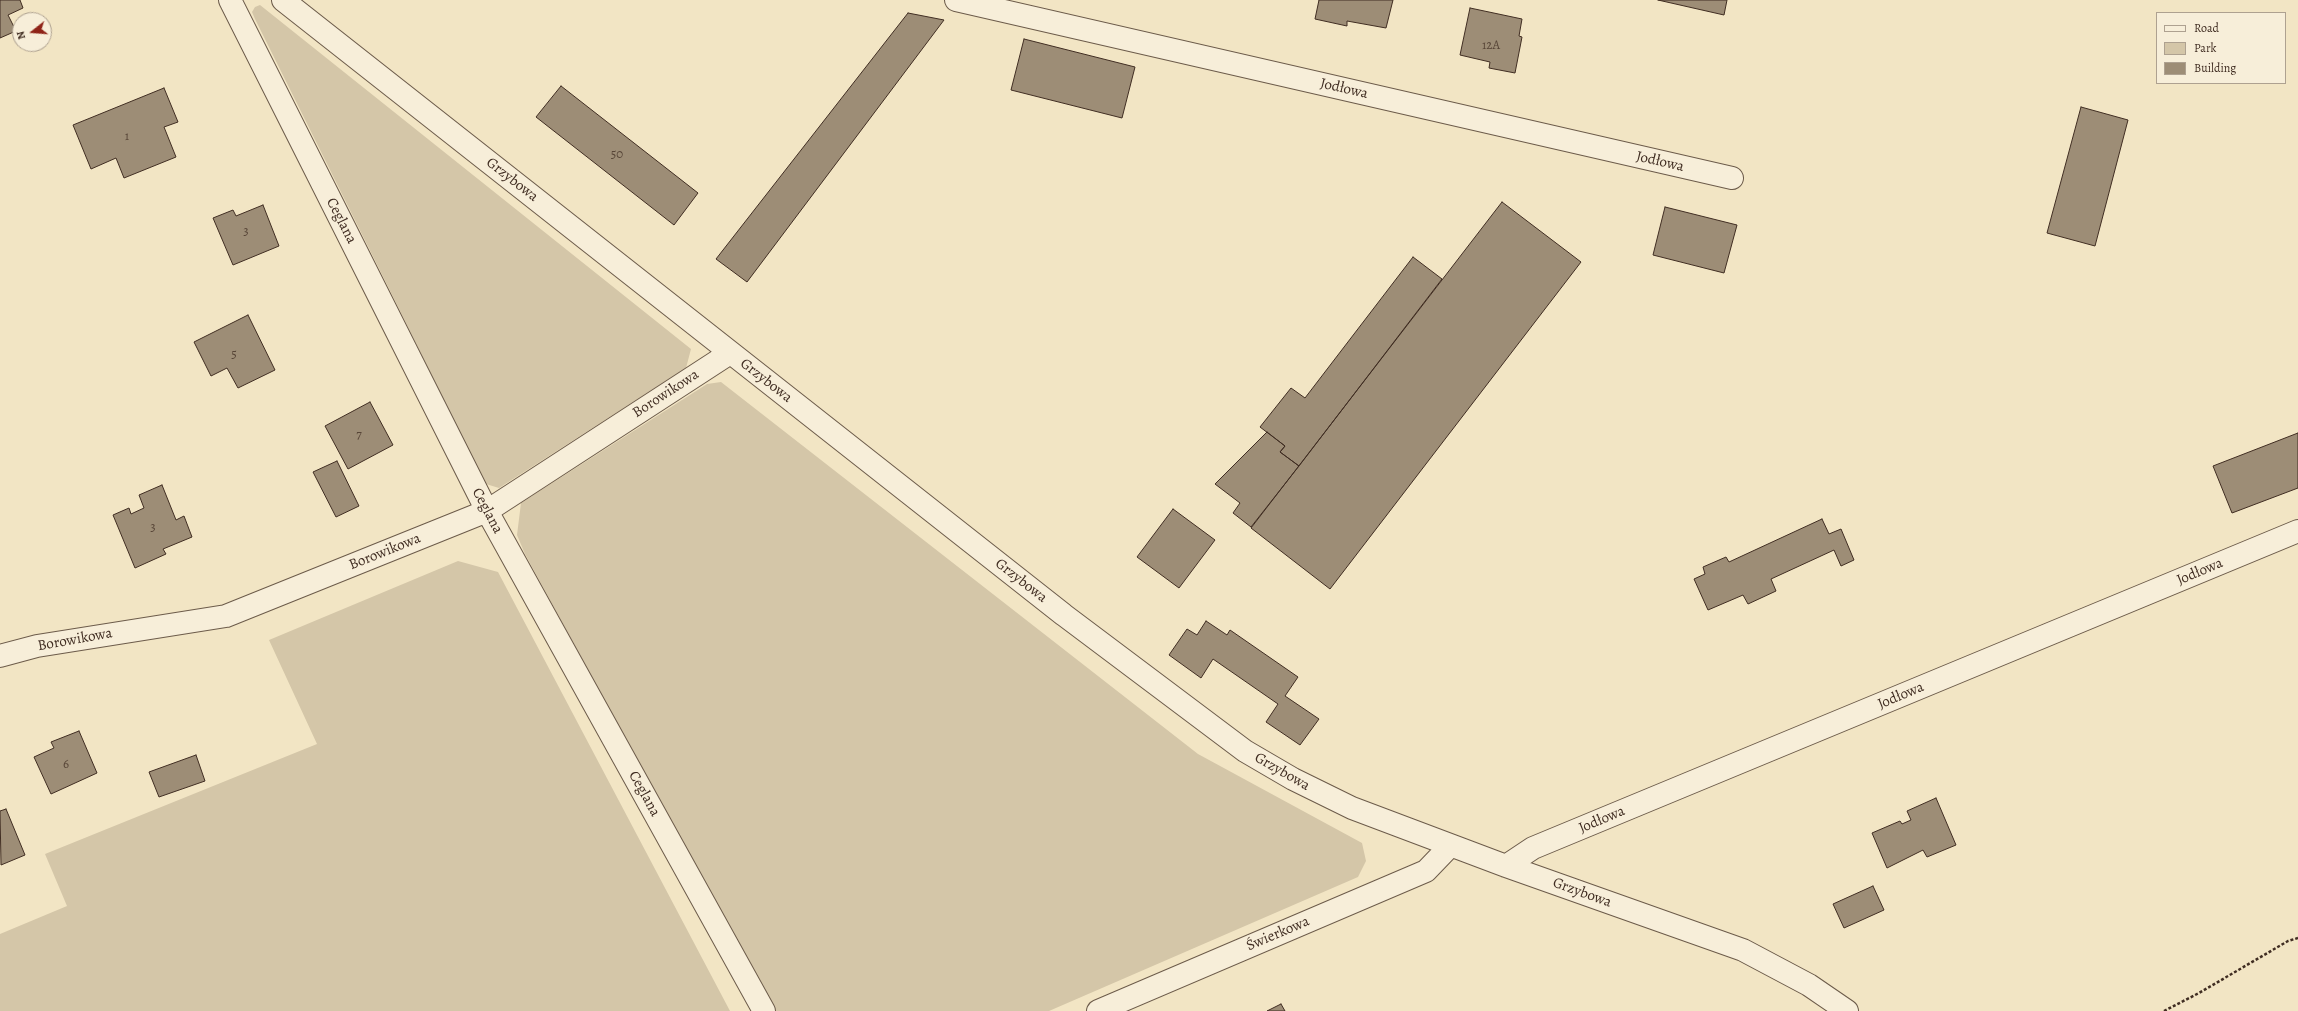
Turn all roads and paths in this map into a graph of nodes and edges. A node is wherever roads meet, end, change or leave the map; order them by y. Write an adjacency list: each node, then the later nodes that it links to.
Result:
1 (230, 0): 6 (street, Ceglana)
2 (283, 0): 5 (street, Grzybowa)
3 (956, 0): 4 (street, Jodłowa)
4 (1732, 178)
5 (730, 353): 6 (street, Borowikowa); 9 (street, Grzybowa)
6 (487, 511): 8 (street, Borowikowa); 12 (street, Ceglana)
7 (2298, 531): 10 (street, Jodłowa)
8 (0, 656)
9 (1450, 846): 10 (street, Grzybowa); 13 (street, Świerkowa)
10 (1506, 866): 14 (street, Grzybowa)
11 (2298, 938): 15 (path)
12 (764, 1011)
13 (1098, 1011)
14 (1847, 1011)
15 (2164, 1011)

